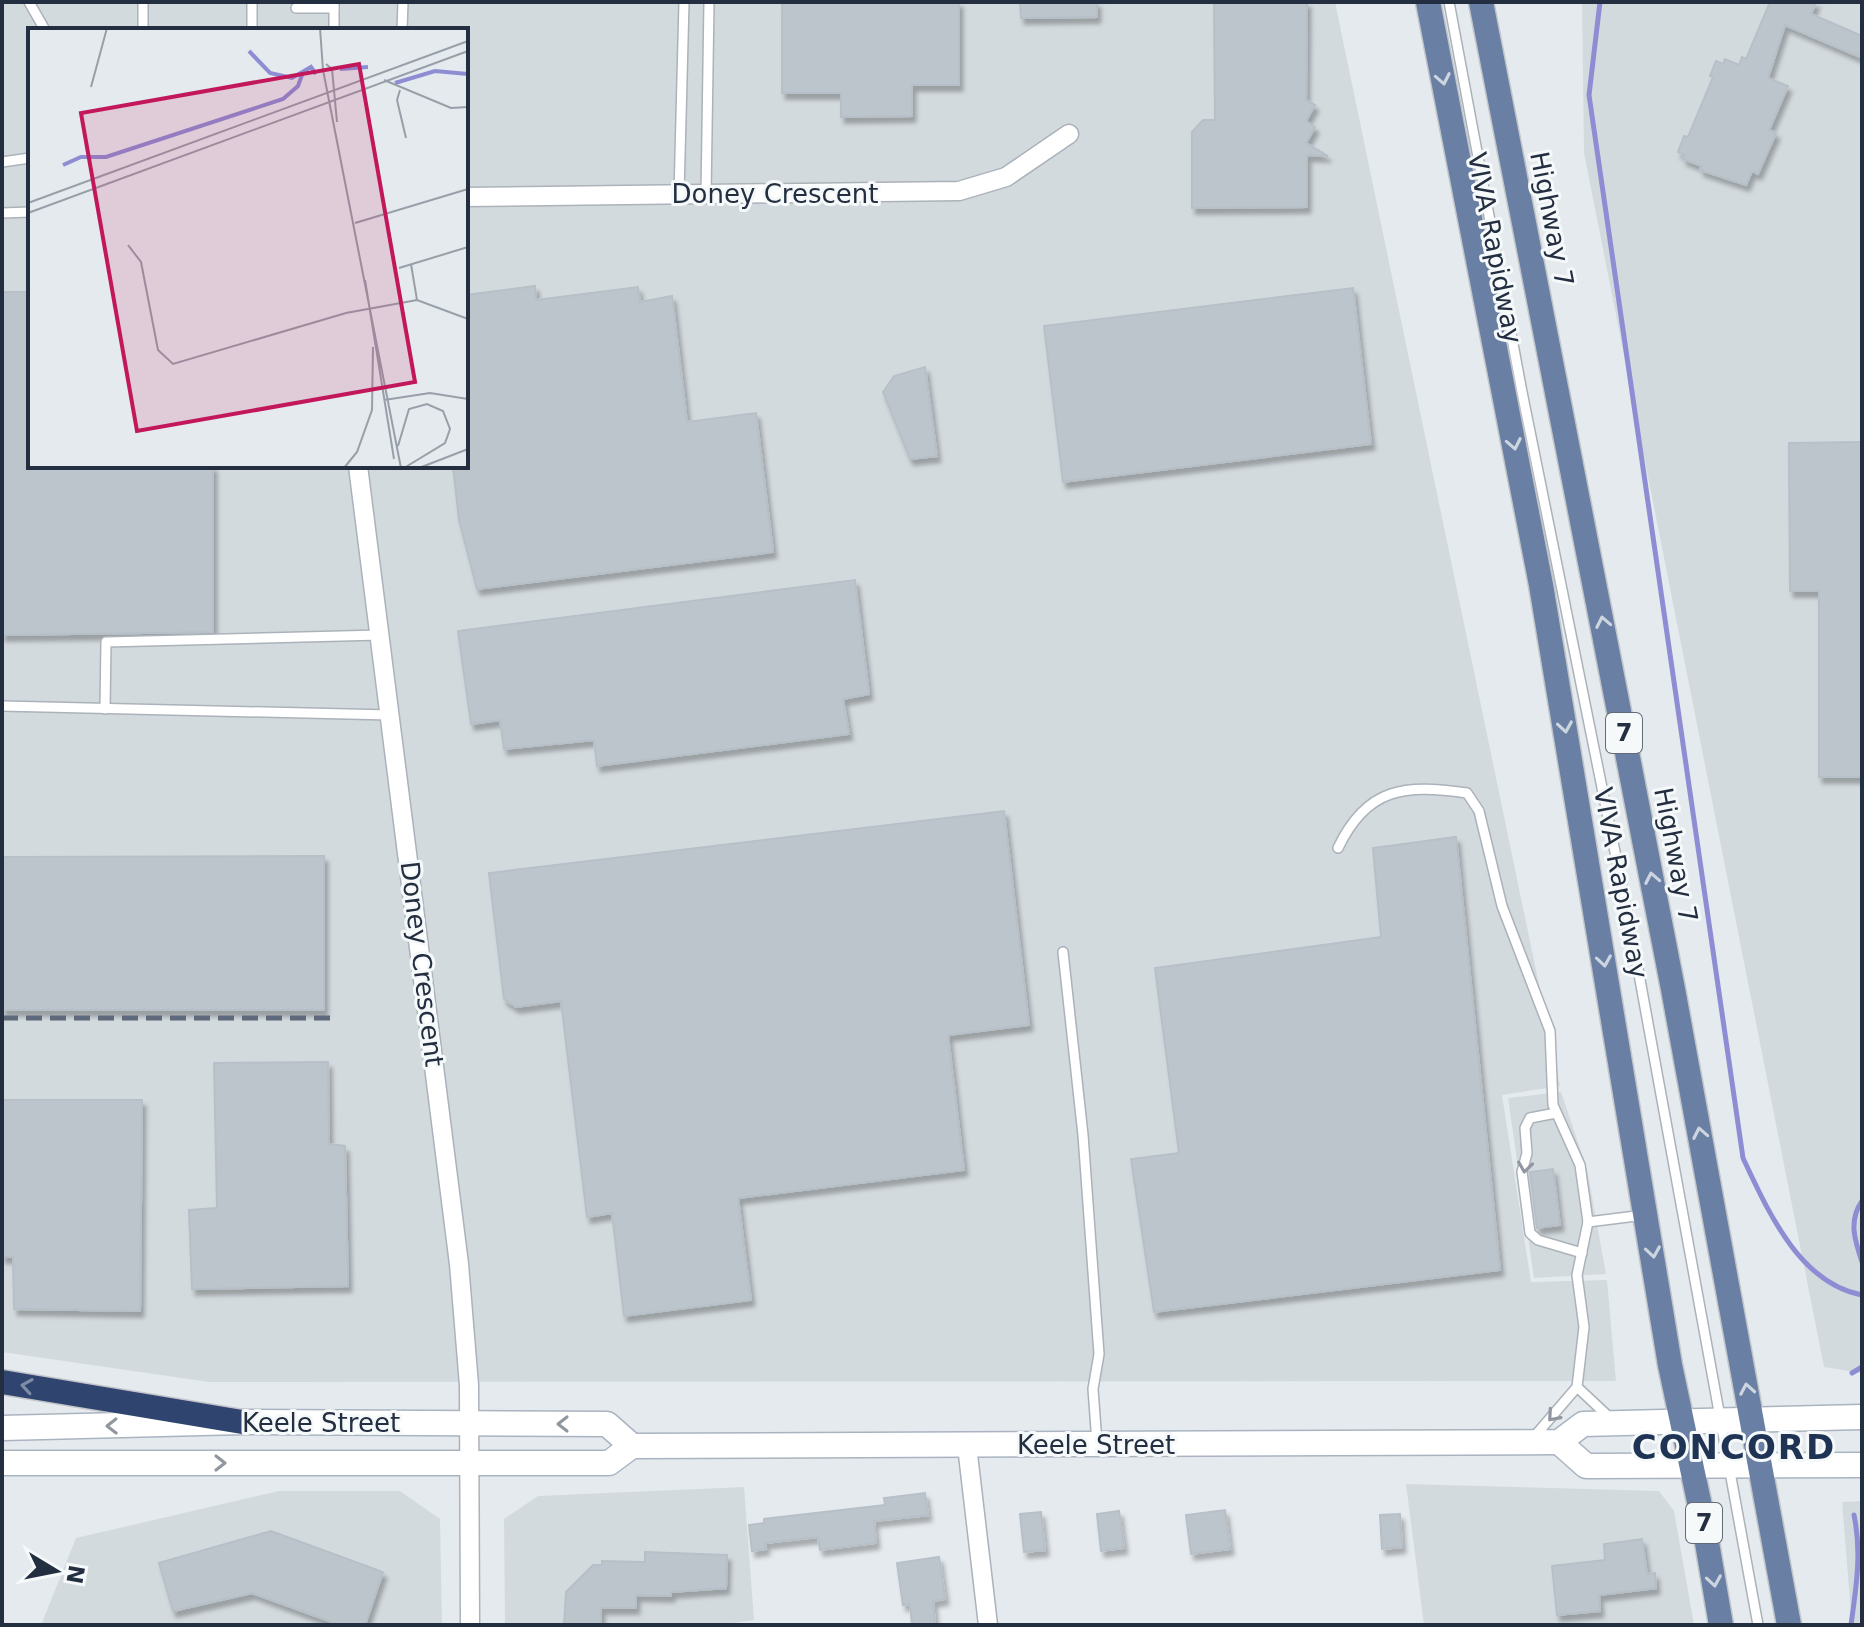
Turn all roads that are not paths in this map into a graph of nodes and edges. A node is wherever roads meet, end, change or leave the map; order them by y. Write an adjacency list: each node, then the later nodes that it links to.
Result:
1 (29, 2): 12 (lane)
2 (143, 2): 13 (lane)
3 (252, 2): 14 (lane)
4 (403, 2): 16 (lane)
5 (684, 2): 20 (lane)
6 (709, 2): 21 (lane)
7 (1428, 2): 33 (main road, 7, one-way to 33)
8 (1449, 2): 39 (lane, VIVA Rapidway)
9 (1481, 2): 40 (main road, Highway 7 / 7, one-way to 9)
10 (334, 5): 11 (lane); 15 (lane)
11 (296, 8)
12 (44, 28)
13 (143, 28)
14 (252, 28)
15 (334, 28)
16 (402, 28)
17 (1069, 134): 21 (street, Doney Crescent)
18 (28, 158): 19 (lane)
19 (2, 162)
20 (679, 194): 21 (street, Doney Crescent); 22 (street, Doney Crescent)
21 (706, 195)
22 (468, 197)
23 (28, 212): 24 (lane)
24 (2, 213)
25 (358, 468): 26 (street, Doney Crescent)
26 (380, 635): 28 (lane); 29 (street, Doney Crescent)
27 (2, 706): 28 (lane)
28 (105, 709): 29 (lane)
29 (390, 715): 43 (street, Doney Crescent)
30 (1338, 848): 32 (lane)
31 (1063, 952): 48 (lane)
32 (1556, 1113): 34 (lane); 35 (lane, one-way to 35)
33 (1647, 1215): 34 (lane); 42 (main road, 7, one-way to 42)
34 (1588, 1222): 35 (lane)
35 (1582, 1253): 37 (lane)
36 (2, 1382): 41 (highway, one-way to 36)
37 (1577, 1387): 44 (lane); 46 (lane, one-way to 46)
38 (1862, 1417): 40 (main road, Keele Street)
39 (1720, 1421): 40 (main road, Keele Street); 42 (main road, Keele Street); 54 (lane, VIVA Rapidway)
40 (1753, 1421): 56 (main road, Highway 7 / 7)
41 (242, 1422): 43 (main road, Keele Street); 45 (main road, Keele Street, one-way to 45)
42 (1682, 1422): 44 (main road, Keele Street); 53 (main road, 7)
43 (470, 1423): 49 (main road, Keele Street, one-way to 43); 52 (street, Doney Crescent)
44 (1616, 1423): 47 (main road, Keele Street)
45 (2, 1428)
46 (1528, 1442): 47 (main road, Keele Street); 48 (main road, Keele Street)
47 (1559, 1442): 53 (main road)
48 (1097, 1445): 50 (main road, Keele Street)
49 (632, 1446): 50 (main road, Keele Street); 52 (main road, Keele Street)
50 (967, 1446): 58 (street)
51 (2, 1463): 52 (main road, Keele Street, one-way to 52)
52 (469, 1464): 57 (street, Doney Crescent)
53 (1690, 1465): 54 (main road); 59 (main road, 7, one-way to 59)
54 (1728, 1465): 56 (main road); 60 (lane, VIVA Rapidway)
55 (1862, 1465): 56 (main road)
56 (1760, 1466): 61 (main road, Highway 7 / 7)
57 (470, 1625)
58 (988, 1625)
59 (1721, 1625)
60 (1758, 1625)
61 (1789, 1625)

